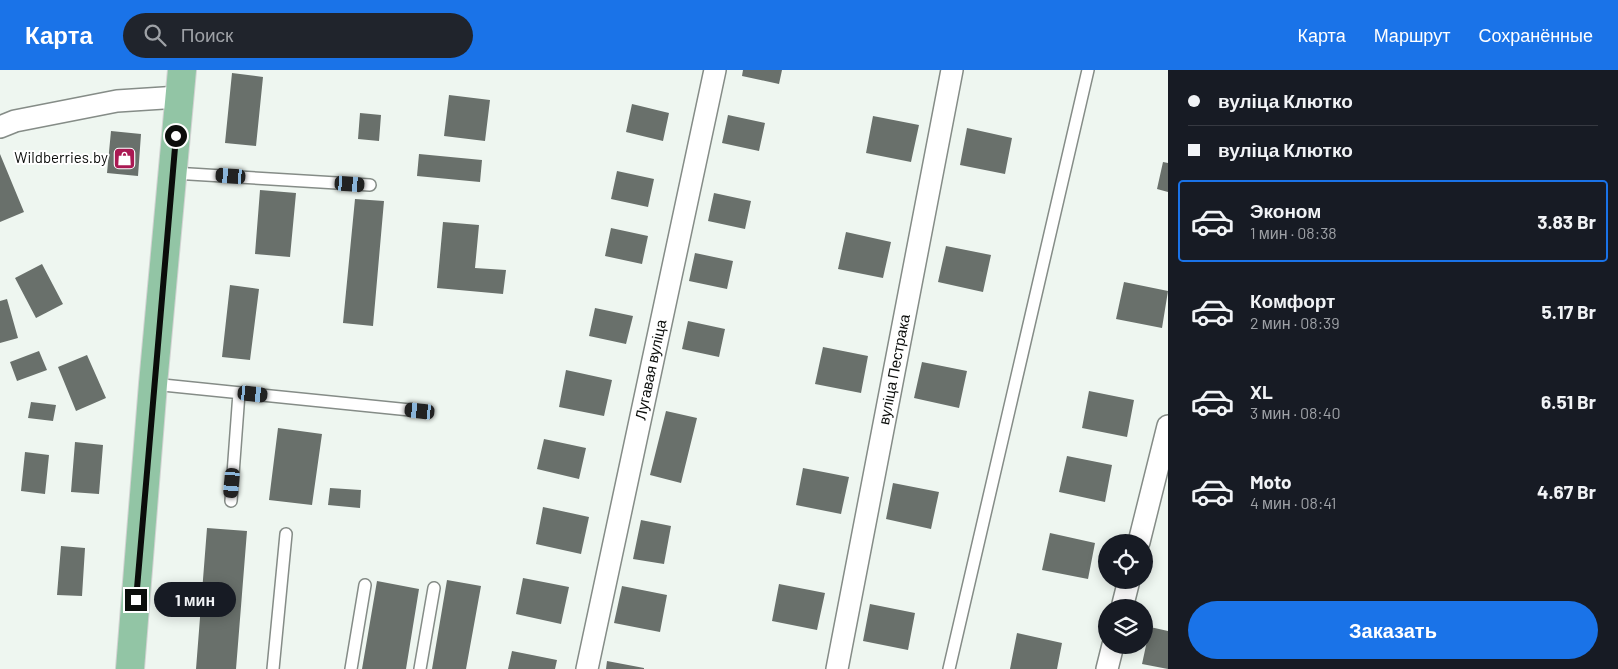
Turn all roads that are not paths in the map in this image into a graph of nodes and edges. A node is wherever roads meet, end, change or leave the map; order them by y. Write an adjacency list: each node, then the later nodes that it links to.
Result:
1 (182, 70): 5 (main road)
2 (715, 70): 23 (street, Лугавая вуліца)
3 (952, 70): 24 (street, вуліца Пестрака)
4 (1088, 70): 25 (lane)
5 (179, 97): 6 (street); 7 (main road)
6 (0, 127)
7 (173, 173): 8 (lane); 9 (main road)
8 (370, 186)
9 (153, 384): 10 (lane); 19 (main road)
10 (239, 393): 11 (lane); 13 (lane)
11 (420, 411)
12 (1168, 426): 15 (street)
13 (230, 501)
14 (286, 534): 20 (lane)
15 (1141, 534)
16 (365, 585): 21 (lane)
17 (434, 588): 22 (lane)
18 (1111, 654): 26 (street)
19 (130, 669)
20 (273, 669)
21 (351, 669)
22 (420, 669)
23 (587, 669)
24 (837, 669)
25 (949, 669)
26 (1107, 669)

